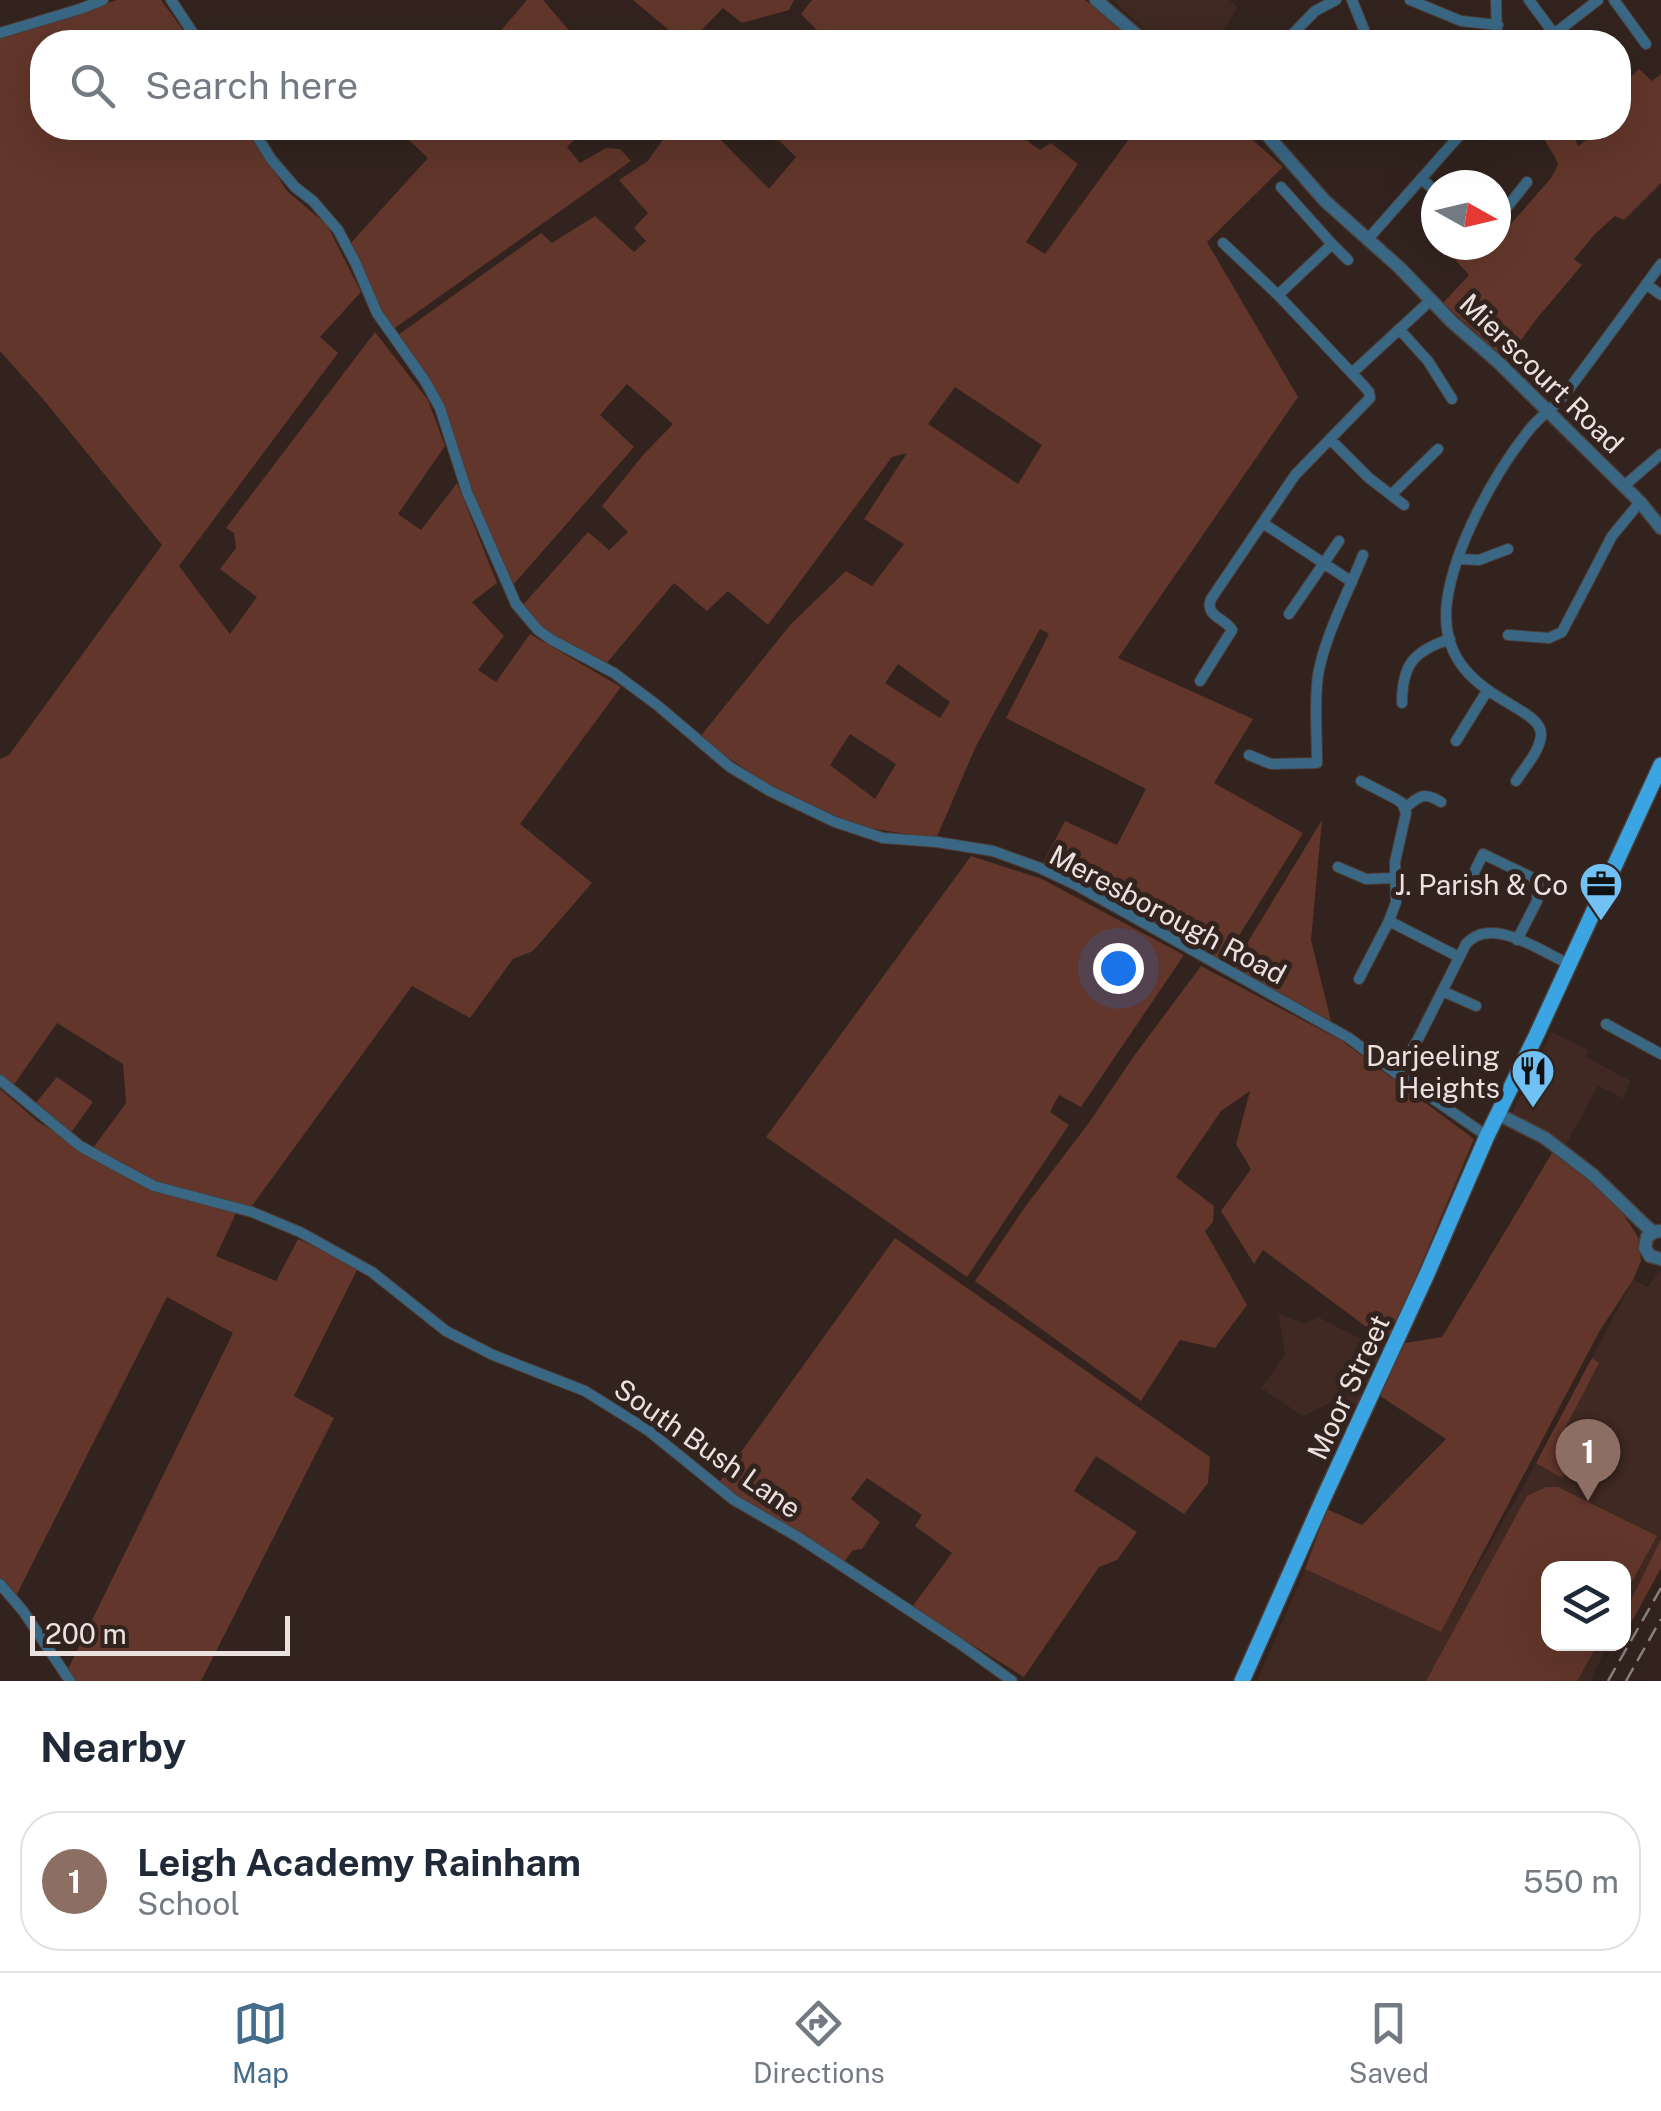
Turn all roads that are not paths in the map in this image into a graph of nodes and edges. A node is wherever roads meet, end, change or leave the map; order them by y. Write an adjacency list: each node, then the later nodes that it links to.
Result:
1 (102, 0): 19 (street)
2 (171, 0): 12 (street)
3 (1096, 0): 13 (street)
4 (1336, 0): 14 (street)
5 (1352, 0): 15 (street)
6 (1410, 0): 11 (street)
7 (1496, 0): 11 (street)
8 (1529, 0): 17 (street)
9 (1598, 0): 18 (street)
10 (1614, 0): 20 (street)
11 (1498, 25): 16 (street)
12 (191, 30)
13 (1131, 30)
14 (1297, 30)
15 (1364, 30)
16 (1498, 30)
17 (1551, 30)
18 (1566, 30)
19 (0, 33)
20 (1646, 44)
21 (260, 140): 83 (street, Meresborough Road)
22 (1271, 140): 29 (street, Mierscourt Road)
23 (1456, 140): 24 (street)
24 (1430, 170)
25 (1421, 180): 29 (street)
26 (1527, 182): 28 (street)
27 (1281, 187): 31 (street)
28 (1511, 202)
29 (1368, 239): 37 (street, Mierscourt Road)
30 (1223, 243): 35 (street)
31 (1332, 244): 32 (street); 35 (street)
32 (1348, 260)
33 (1661, 264): 34 (street)
34 (1646, 284): 36 (street); 41 (street)
35 (1278, 295): 39 (street)
36 (1661, 295)
37 (1431, 300): 38 (street); 41 (street, Mierscourt Road)
38 (1399, 328): 39 (street); 40 (street)
39 (1352, 373): 42 (street)
40 (1452, 399)
41 (1548, 411): 45 (street, Mierscourt Road); 54 (street)
42 (1331, 440): 46 (street); 49 (street)
43 (1438, 449): 46 (street)
44 (1661, 454): 45 (street)
45 (1624, 486): 47 (street, Mierscourt Road)
46 (1390, 495): 48 (street)
47 (1640, 502): 50 (street, Mierscourt Road); 58 (street)
48 (1404, 505)
49 (1262, 524): 55 (street); 60 (street)
50 (1661, 528)
51 (1339, 541): 55 (street)
52 (1508, 549): 54 (street)
53 (1363, 555): 56 (street)
54 (1459, 559): 59 (street)
55 (1323, 564): 56 (street); 57 (street)
56 (1352, 582): 64 (street)
57 (1289, 614)
58 (1508, 635)
59 (1450, 639): 61 (street); 62 (street)
60 (1200, 681)
61 (1487, 691): 63 (street); 67 (street)
62 (1402, 703)
63 (1456, 741)
64 (1249, 755)
65 (1661, 765): 68 (main road, Moor Street)
66 (1361, 781): 70 (street)
67 (1516, 781)
68 (1656, 790): 77 (main road, Moor Street)
69 (1442, 802): 70 (street)
70 (1405, 808): 73 (street)
71 (1338, 867): 73 (street)
72 (1472, 877): 75 (street)
73 (1394, 878): 74 (street)
74 (1389, 921): 76 (street); 78 (street)
75 (1518, 940): 76 (street); 77 (street)
76 (1460, 957): 79 (street)
77 (1569, 964): 85 (main road, Moor Street)
78 (1359, 979)
79 (1442, 991): 80 (street); 83 (street)
80 (1476, 1006)
81 (1606, 1024): 82 (street)
82 (1658, 1048)
83 (1397, 1074): 86 (street, Meresborough Road)
84 (0, 1080): 93 (street, South Bush Lane)
85 (1498, 1114): 86 (main road, Moor Street); 87 (street)
86 (1487, 1136): 94 (main road, Moor Street)
87 (1635, 1216): 88 (street); 89 (street)
88 (1658, 1231): 89 (street)
89 (1645, 1246): 90 (street)
90 (1661, 1259)
91 (0, 1584): 92 (street)
92 (70, 1681)
93 (1012, 1681)
94 (1242, 1681)

